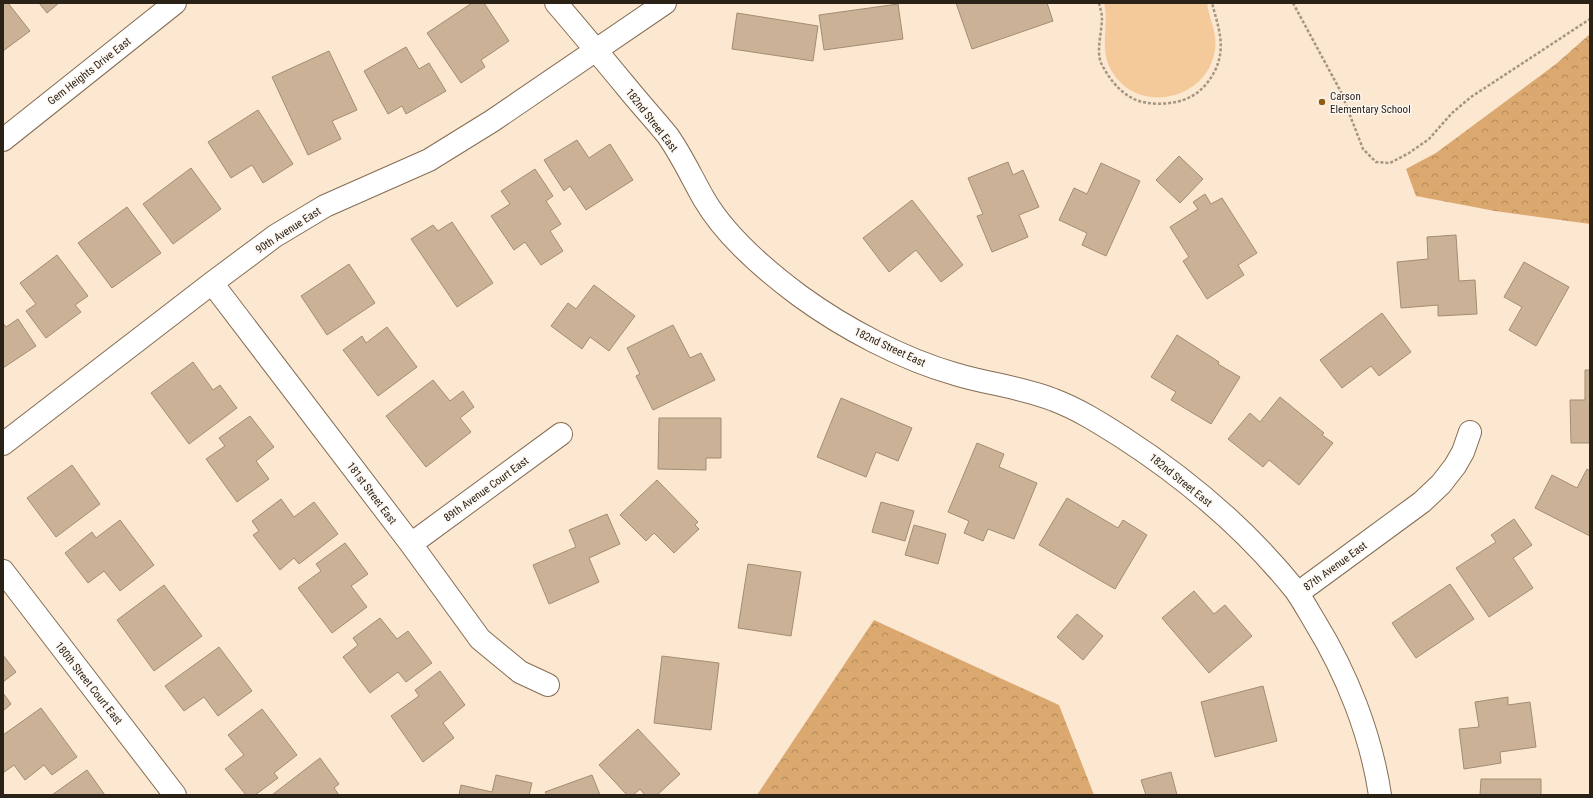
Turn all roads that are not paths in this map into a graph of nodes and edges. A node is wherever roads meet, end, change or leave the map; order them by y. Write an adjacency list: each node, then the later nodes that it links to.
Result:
1 (175, 3): 5 (street, Gem Heights Drive East)
2 (556, 3): 4 (street, 182nd Street East)
3 (665, 3): 4 (street, 90th Avenue East)
4 (596, 51): 6 (street, 90th Avenue East); 12 (street, 182nd Street East)
5 (3, 140)
6 (212, 283): 9 (street, 90th Avenue East); 10 (street, 181st Street East)
7 (1470, 432): 12 (street, 87th Avenue East)
8 (561, 434): 10 (street, 89th Avenue Court East)
9 (3, 444)
10 (411, 544): 13 (street, 181st Street East)
11 (3, 571): 14 (street, 180th Street Court East)
12 (1298, 593): 15 (street, 87th Avenue East)
13 (548, 685)
14 (176, 795)
15 (1380, 795)

